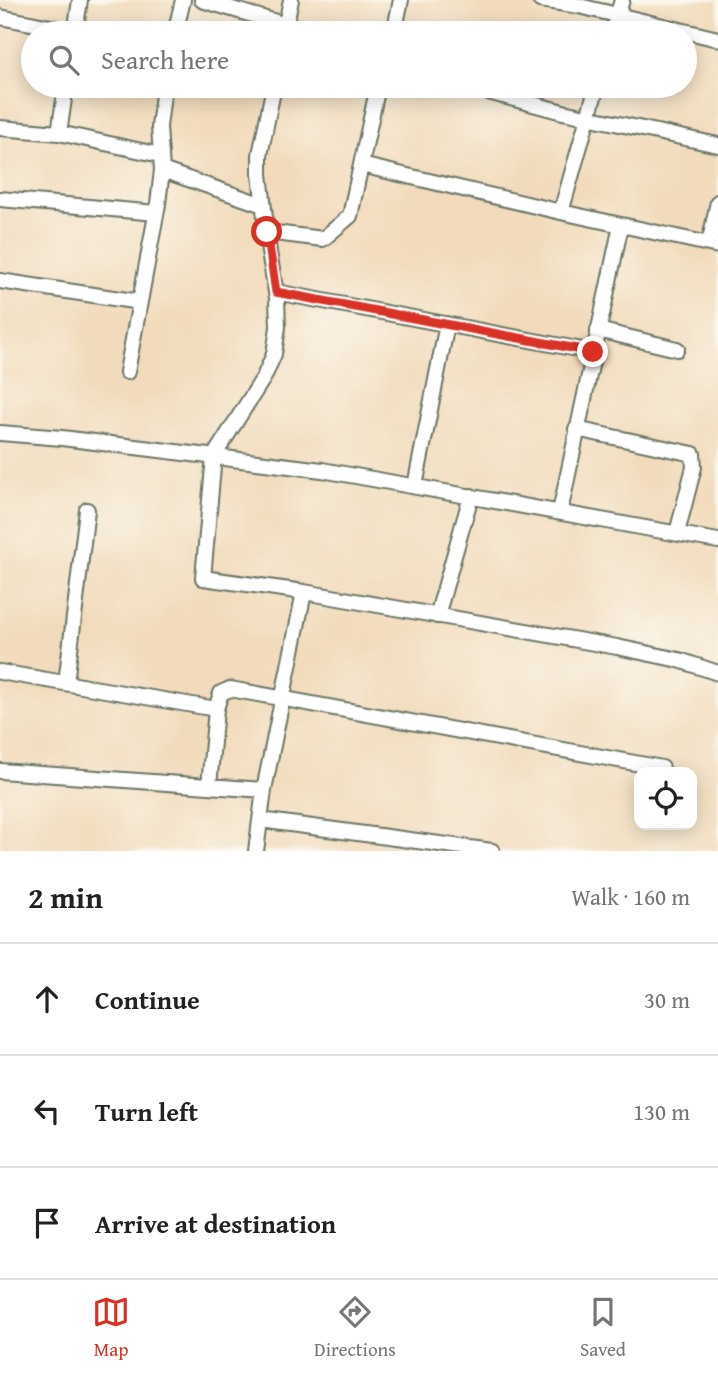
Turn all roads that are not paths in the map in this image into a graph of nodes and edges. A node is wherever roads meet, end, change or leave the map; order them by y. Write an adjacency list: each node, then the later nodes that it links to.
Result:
1 (80, 0): 10 (street)
2 (183, 0): 11 (street)
3 (202, 0): 12 (street)
4 (291, 0): 13 (street)
5 (401, 0): 14 (street)
6 (540, 0): 8 (street)
7 (622, 0): 8 (street)
8 (618, 15): 15 (street); 16 (street)
9 (0, 18): 17 (street)
10 (77, 21)
11 (178, 21)
12 (262, 21)
13 (287, 21)
14 (397, 21)
15 (616, 21)
16 (643, 21)
17 (21, 22)
18 (697, 34): 19 (street)
19 (718, 39)
20 (64, 98): 28 (street)
21 (163, 98): 30 (street)
22 (272, 98): 34 (street)
23 (376, 98): 31 (street)
24 (513, 98): 26 (street)
25 (594, 98): 26 (street)
26 (588, 117): 29 (street); 35 (street)
27 (0, 128): 28 (street)
28 (58, 133): 30 (street)
29 (718, 145)
30 (161, 163): 34 (street); 36 (street)
31 (361, 165): 35 (street); 38 (street)
32 (0, 198): 36 (street)
33 (718, 202): 39 (street)
34 (263, 205): 38 (street)
35 (561, 212): 37 (street)
36 (156, 213): 42 (street)
37 (621, 225): 39 (street); 44 (street)
38 (267, 232): 41 (street)
39 (713, 245)
40 (0, 281): 42 (street)
41 (276, 292): 43 (street); 50 (street)
42 (140, 302): 47 (street)
43 (447, 324): 46 (street); 51 (street)
44 (598, 330): 45 (street); 46 (street)
45 (677, 349)
46 (593, 352): 48 (street)
47 (127, 372)
48 (576, 429): 54 (street); 55 (street)
49 (0, 433): 50 (street)
50 (214, 456): 51 (street); 57 (street)
51 (415, 486): 52 (street)
52 (471, 496): 54 (street); 58 (street)
53 (87, 510): 61 (street)
54 (560, 512): 55 (street)
55 (677, 533): 56 (street)
56 (718, 541)
57 (304, 592): 58 (street); 62 (street)
58 (437, 615): 60 (street)
59 (0, 672): 61 (street)
60 (718, 673)
61 (66, 683): 63 (street)
62 (281, 699): 63 (street); 64 (street); 67 (street)
63 (216, 709): 66 (street)
64 (656, 767)
65 (0, 771): 66 (street)
66 (209, 786): 67 (street)
67 (264, 790): 68 (street)
68 (260, 820): 69 (street); 70 (street)
69 (256, 851)
70 (492, 851)

